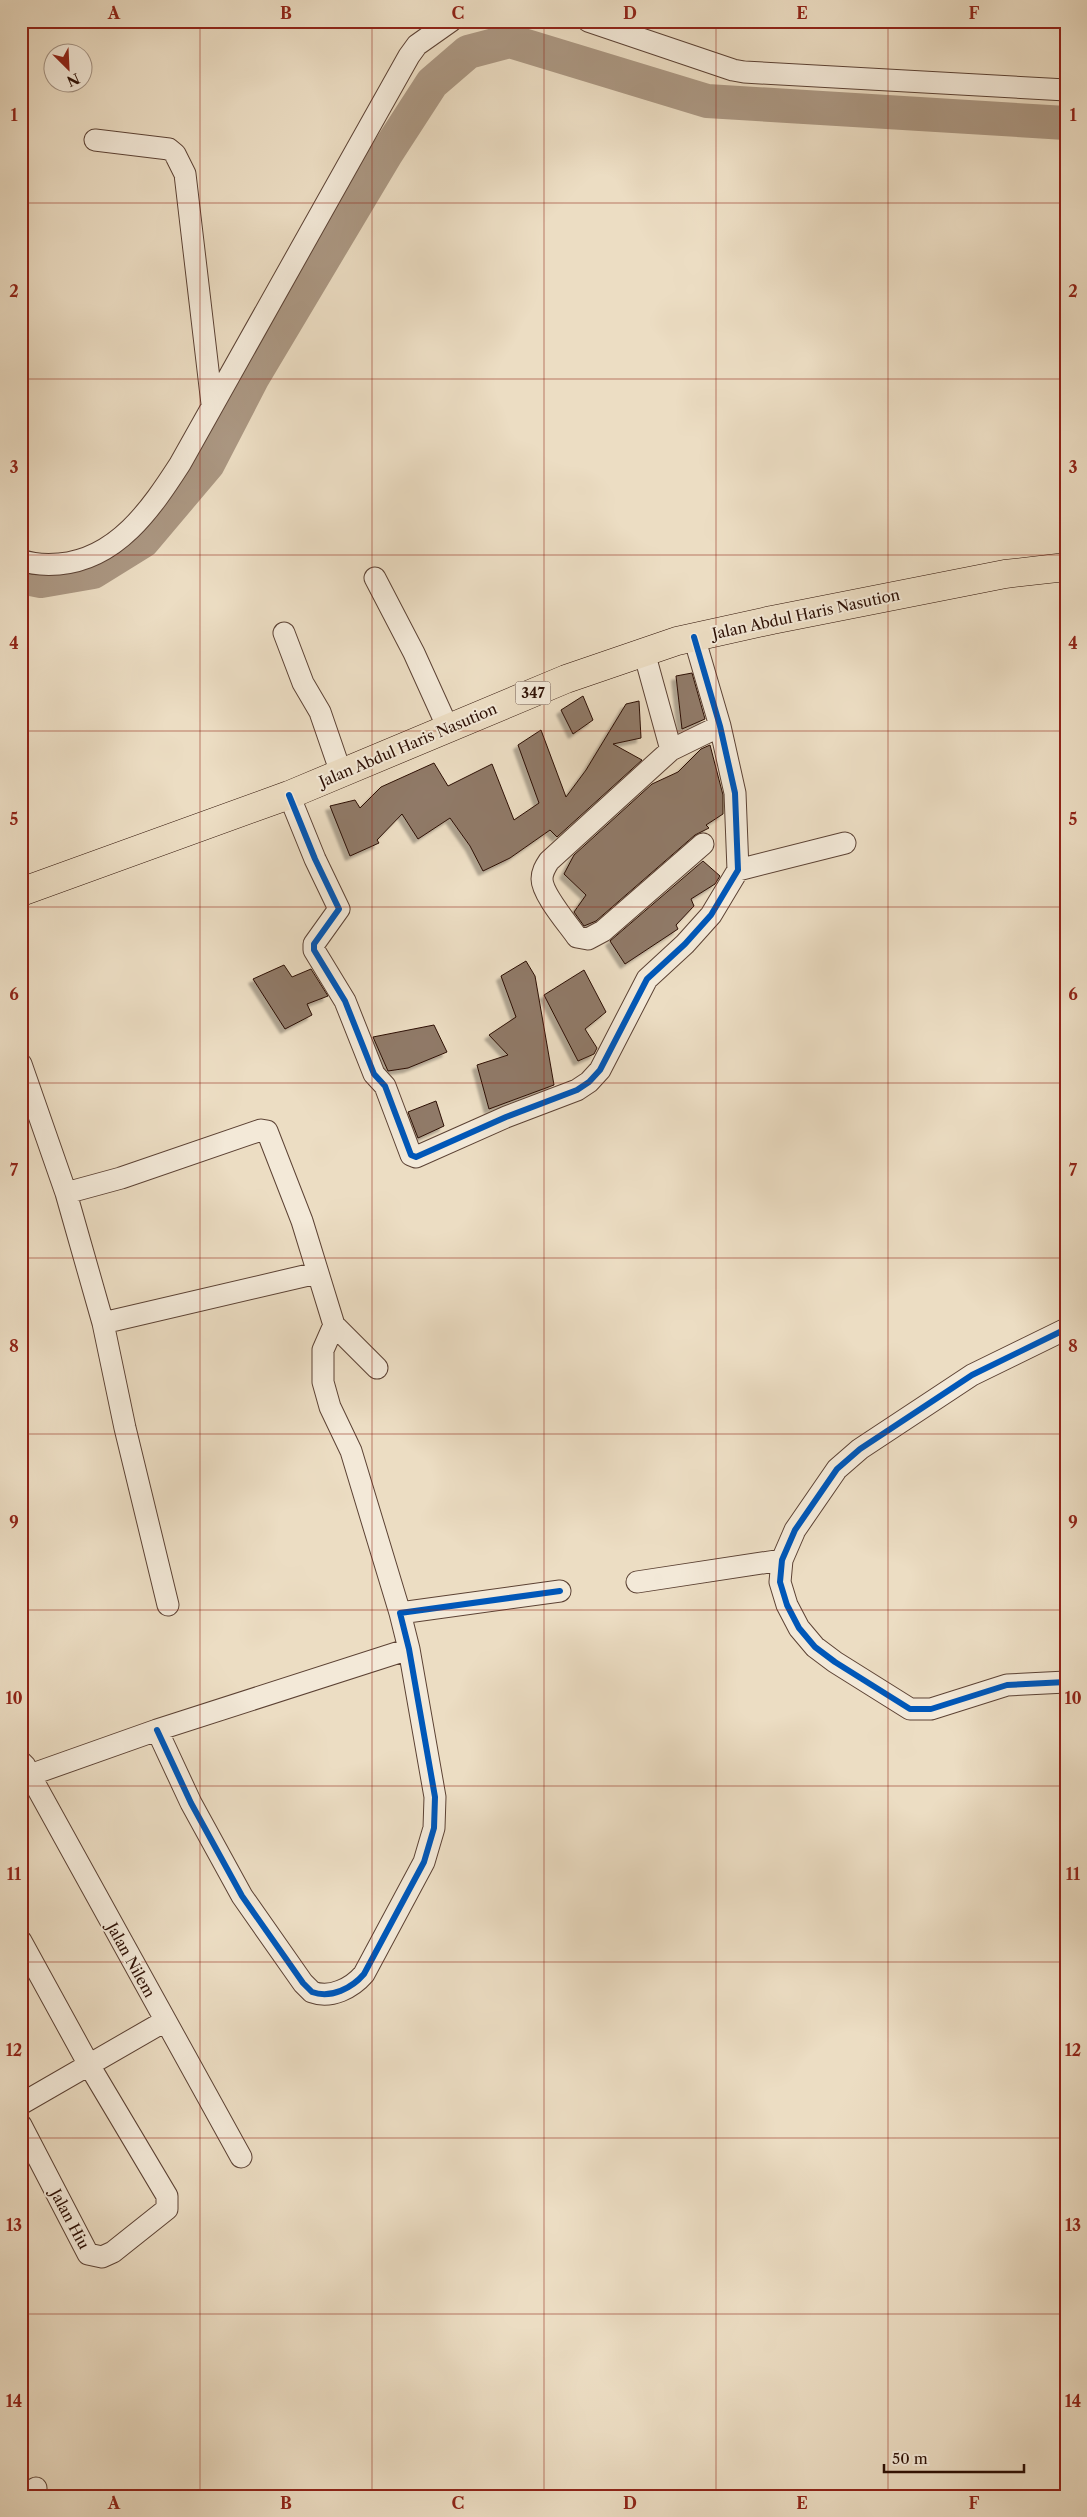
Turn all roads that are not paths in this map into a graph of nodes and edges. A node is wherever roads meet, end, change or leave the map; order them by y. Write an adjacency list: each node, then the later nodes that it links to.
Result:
1 (451, 21): 5 (street)
2 (588, 21): 3 (street)
3 (1066, 90)
4 (95, 140): 5 (street)
5 (212, 404): 6 (street)
6 (21, 560)
7 (1066, 567): 10 (main road, Jalan Abdul Haris Nasution / 347)
8 (375, 578): 13 (street)
9 (284, 633): 15 (street)
10 (694, 638): 11 (main road, Jalan Abdul Haris Nasution / 347); 12 (street)
11 (644, 652): 13 (main road, Jalan Abdul Haris Nasution / 347); 14 (street)
12 (720, 726): 14 (street); 19 (street)
13 (448, 728): 15 (main road, Jalan Abdul Haris Nasution / 347)
14 (671, 750): 18 (street)
15 (341, 773): 16 (main road, Jalan Abdul Haris Nasution / 347)
16 (289, 795): 19 (street); 20 (main road, Jalan Abdul Haris Nasution / 347)
17 (844, 843): 19 (street)
18 (703, 844)
19 (738, 870)
20 (21, 892)
21 (21, 1064): 22 (street)
22 (66, 1193): 23 (street); 24 (street)
23 (316, 1273): 24 (street); 25 (street)
24 (103, 1323): 31 (street)
25 (334, 1325): 27 (street); 32 (street)
26 (1066, 1329): 28 (street)
27 (376, 1368)
28 (782, 1560): 29 (street); 34 (street)
29 (638, 1582)
30 (560, 1591): 32 (street)
31 (168, 1605)
32 (400, 1613): 33 (street)
33 (409, 1649): 35 (street); 35 (street)
34 (1066, 1682)
35 (157, 1730): 36 (street)
36 (26, 1769): 38 (street, Jalan Nilem)
37 (21, 1941): 39 (street)
38 (165, 2021): 39 (street); 42 (street, Jalan Nilem)
39 (89, 2065): 40 (street); 41 (street, Jalan Hiu)
40 (21, 2104)
41 (21, 2125)
42 (241, 2158)

